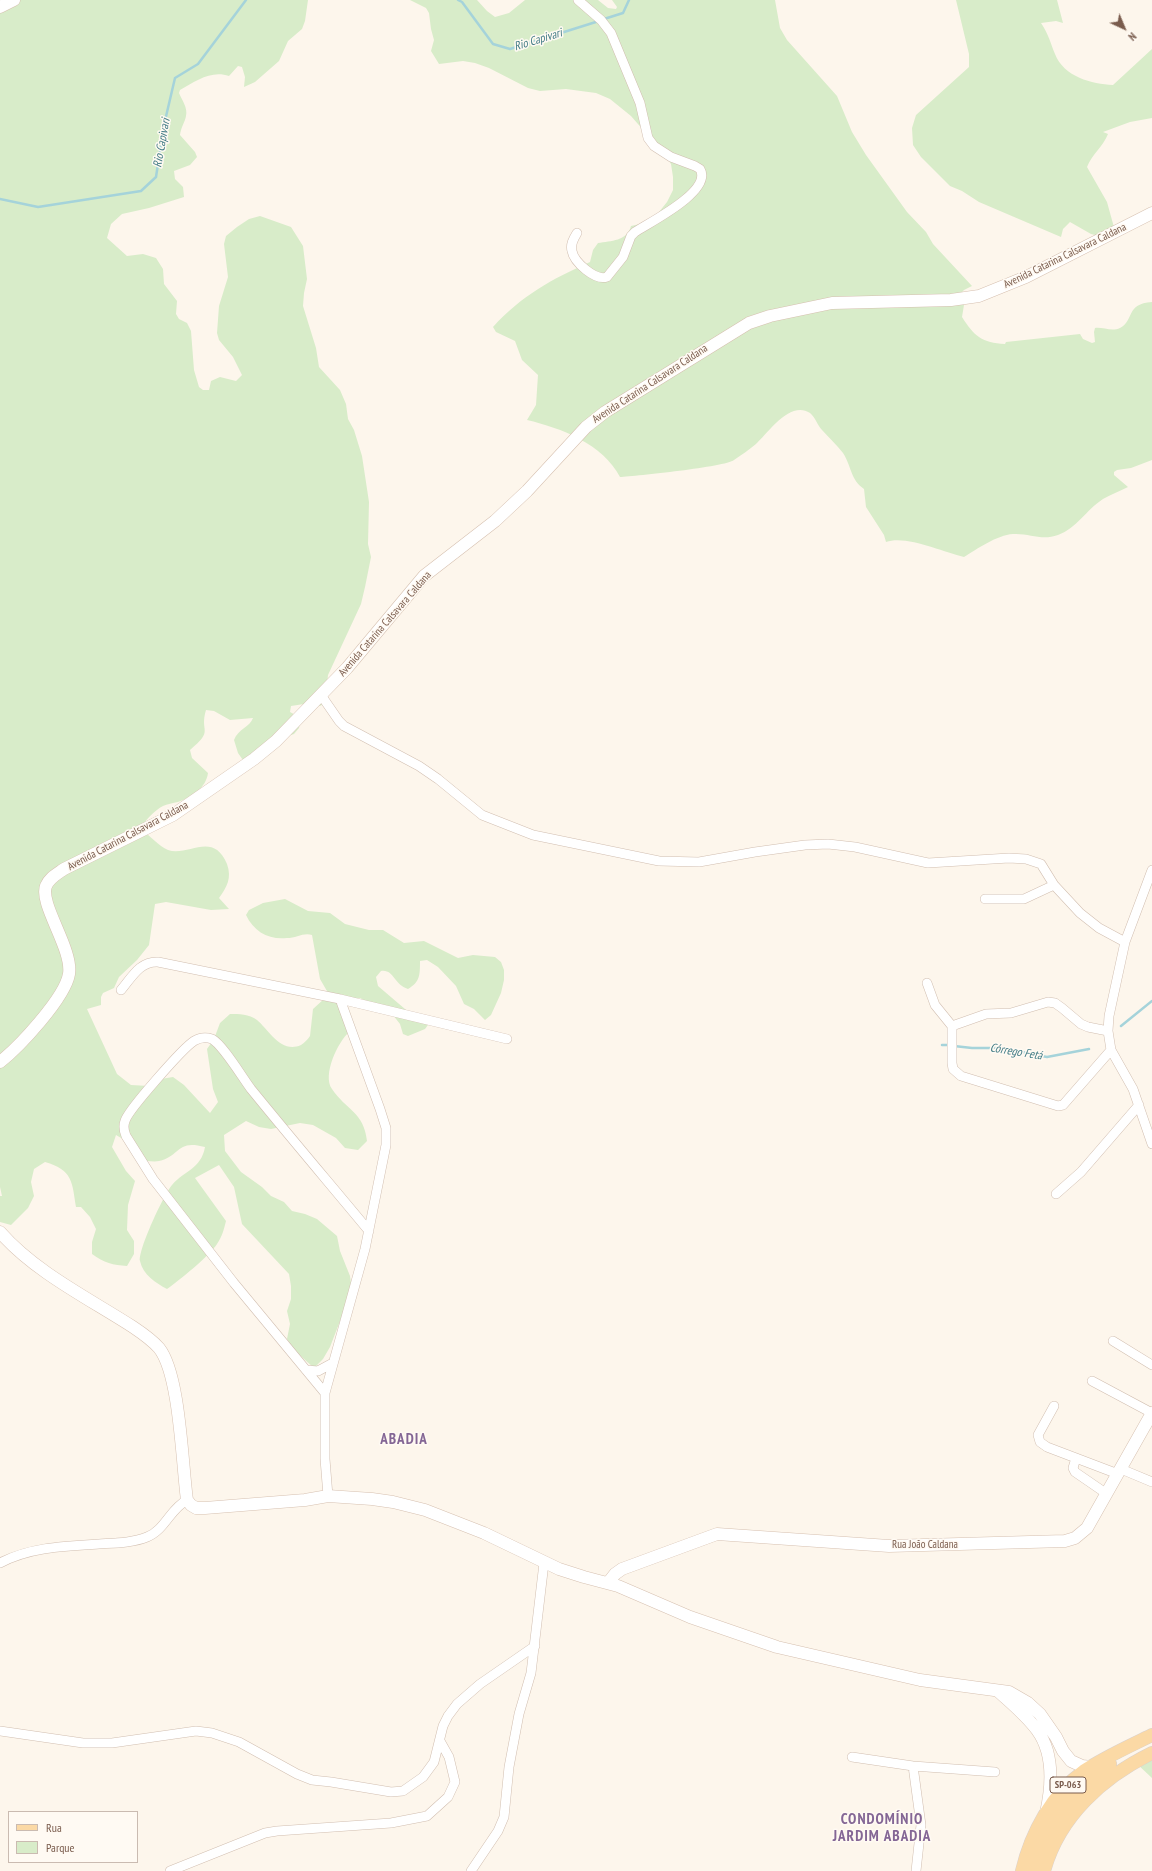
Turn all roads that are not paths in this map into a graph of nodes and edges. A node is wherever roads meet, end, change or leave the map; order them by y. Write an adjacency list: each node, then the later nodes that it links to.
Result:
1 (14, 0): 3 (street)
2 (578, 0): 5 (street)
3 (0, 7)
4 (1152, 213): 6 (street, Avenida Catarina Calsavara Caldana)
5 (576, 233)
6 (321, 696): 8 (street); 18 (street, Avenida Catarina Calsavara Caldana)
7 (1152, 870): 10 (street)
8 (1054, 884): 9 (street); 10 (street)
9 (985, 899)
10 (1125, 942): 15 (street)
11 (927, 983): 14 (street)
12 (121, 990): 13 (street)
13 (340, 999): 16 (street); 22 (street)
14 (952, 1026): 15 (street); 17 (street)
15 (1108, 1030): 17 (street)
16 (507, 1039)
17 (1111, 1050): 19 (street)
18 (0, 1062)
19 (1139, 1105): 20 (street); 21 (street)
20 (1152, 1144)
21 (1056, 1194)
22 (369, 1231): 25 (street); 27 (street)
23 (0, 1232): 37 (street)
24 (1113, 1341): 26 (street)
25 (331, 1364): 27 (street); 29 (street)
26 (1152, 1364)
27 (306, 1370): 29 (street)
28 (1092, 1381): 31 (street)
29 (325, 1393): 36 (street)
30 (1054, 1406): 32 (street)
31 (1152, 1413): 33 (street, Rua João Caldana)
32 (1076, 1458): 33 (street); 35 (street)
33 (1119, 1471): 34 (street); 35 (street, Rua João Caldana)
34 (1152, 1482)
35 (1107, 1494): 40 (street, Rua João Caldana)
36 (328, 1496): 37 (street); 39 (street)
37 (187, 1500): 38 (street)
38 (0, 1563)
39 (544, 1563): 40 (street); 41 (street)
40 (613, 1585): 42 (street)
41 (535, 1646): 46 (street); 54 (street)
42 (997, 1690): 50 (street); 52 (street)
43 (0, 1731): 46 (street)
44 (1152, 1735): 50 (main road, SP-063)
45 (1152, 1740): 57 (main road, SP-063)
46 (440, 1741): 53 (street)
47 (1152, 1753): 58 (main road, SP-063)
48 (852, 1757): 49 (street)
49 (913, 1766): 51 (street); 55 (street)
50 (1092, 1767): 52 (main road, SP-063)
51 (995, 1772)
52 (1046, 1813): 56 (main road, SP-063)
53 (170, 1871)
54 (471, 1871)
55 (916, 1871)
56 (1022, 1871)
57 (1034, 1871)
58 (1044, 1871)

